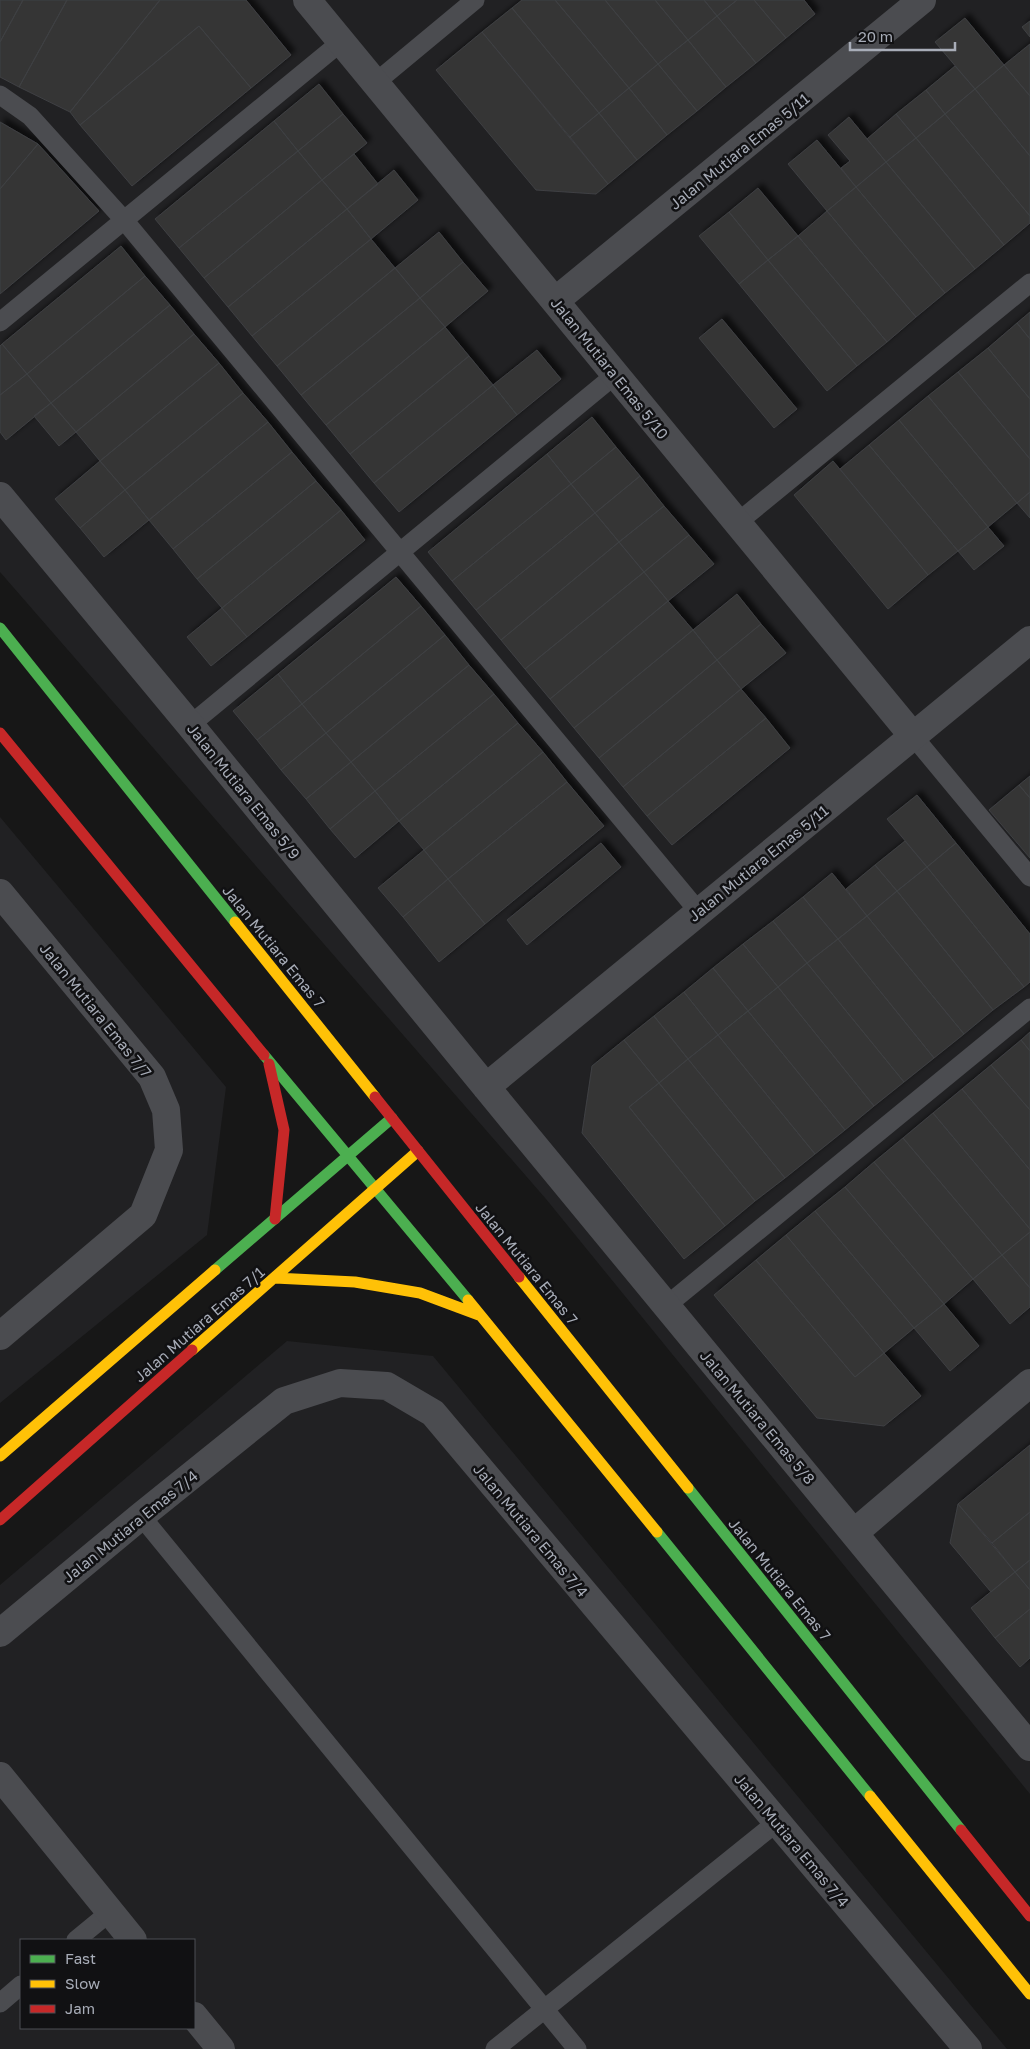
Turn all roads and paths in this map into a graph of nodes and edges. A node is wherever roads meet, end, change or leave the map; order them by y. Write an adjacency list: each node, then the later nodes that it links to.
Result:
1 (307, 0): 4 (street, Jalan Mutiara Emas 5/10)
2 (475, 0): 5 (lane)
3 (922, 0): 9 (street, Jalan Mutiara Emas 5/11)
4 (341, 42): 5 (street, Jalan Mutiara Emas 5/10); 7 (lane)
5 (375, 83): 9 (street, Jalan Mutiara Emas 5/10)
6 (0, 95): 7 (lane)
7 (124, 220): 10 (lane); 14 (lane)
8 (1030, 282): 13 (lane)
9 (555, 301): 11 (street, Jalan Mutiara Emas 5/10)
10 (0, 322)
11 (615, 375): 13 (street, Jalan Mutiara Emas 5/10); 14 (lane)
12 (0, 496): 17 (street, Jalan Mutiara Emas 5/9)
13 (737, 523): 19 (street, Jalan Mutiara Emas 5/10)
14 (400, 552): 17 (lane); 22 (lane)
15 (0, 628): 26 (street, Jalan Mutiara Emas 7)
16 (1030, 640): 19 (street, Jalan Mutiara Emas 5/11)
17 (190, 725): 25 (street, Jalan Mutiara Emas 5/9)
18 (0, 733): 24 (street)
19 (913, 736): 20 (lane); 22 (street, Jalan Mutiara Emas 5/11)
20 (1030, 877)
21 (0, 893): 34 (street, Jalan Mutiara Emas 7/7)
22 (699, 912): 25 (street, Jalan Mutiara Emas 5/11)
23 (1030, 1008): 32 (lane)
24 (268, 1059): 28 (street); 30 (street)
25 (486, 1087): 32 (street, Jalan Mutiara Emas 5/8)
26 (392, 1118): 27 (street, Jalan Mutiara Emas 7); 28 (street, Jalan Mutiara Emas 7/1)
27 (418, 1152): 29 (street, Jalan Mutiara Emas 7/1); 45 (street, Jalan Mutiara Emas 7)
28 (347, 1156): 29 (street); 30 (street, Jalan Mutiara Emas 7/1)
29 (375, 1190): 31 (street, Jalan Mutiara Emas 7/1); 33 (street)
30 (275, 1218): 36 (street, Jalan Mutiara Emas 7/1)
31 (275, 1278): 33 (street); 38 (street, Jalan Mutiara Emas 7/1)
32 (666, 1306): 39 (street, Jalan Mutiara Emas 5/8)
33 (481, 1315): 49 (street)
34 (0, 1336)
35 (1030, 1383): 39 (street)
36 (0, 1456)
37 (141, 1516): 40 (street, Jalan Mutiara Emas 7/4); 43 (street, Jalan Mutiara Emas 7/4); 51 (lane)
38 (0, 1520)
39 (854, 1533): 41 (street, Jalan Mutiara Emas 5/8)
40 (0, 1633)
41 (1030, 1747)
42 (0, 1776): 44 (street)
43 (777, 1822): 51 (lane); 56 (street, Jalan Mutiara Emas 7/4)
44 (110, 1912): 46 (lane); 47 (street)
45 (1030, 1916)
46 (77, 1939)
47 (132, 1939)
48 (20, 1986): 50 (lane)
49 (1030, 1994)
50 (0, 2003)
51 (544, 2010): 54 (lane); 55 (lane)
52 (195, 2017): 53 (street)
53 (221, 2049)
54 (495, 2049)
55 (577, 2049)
56 (968, 2049)

